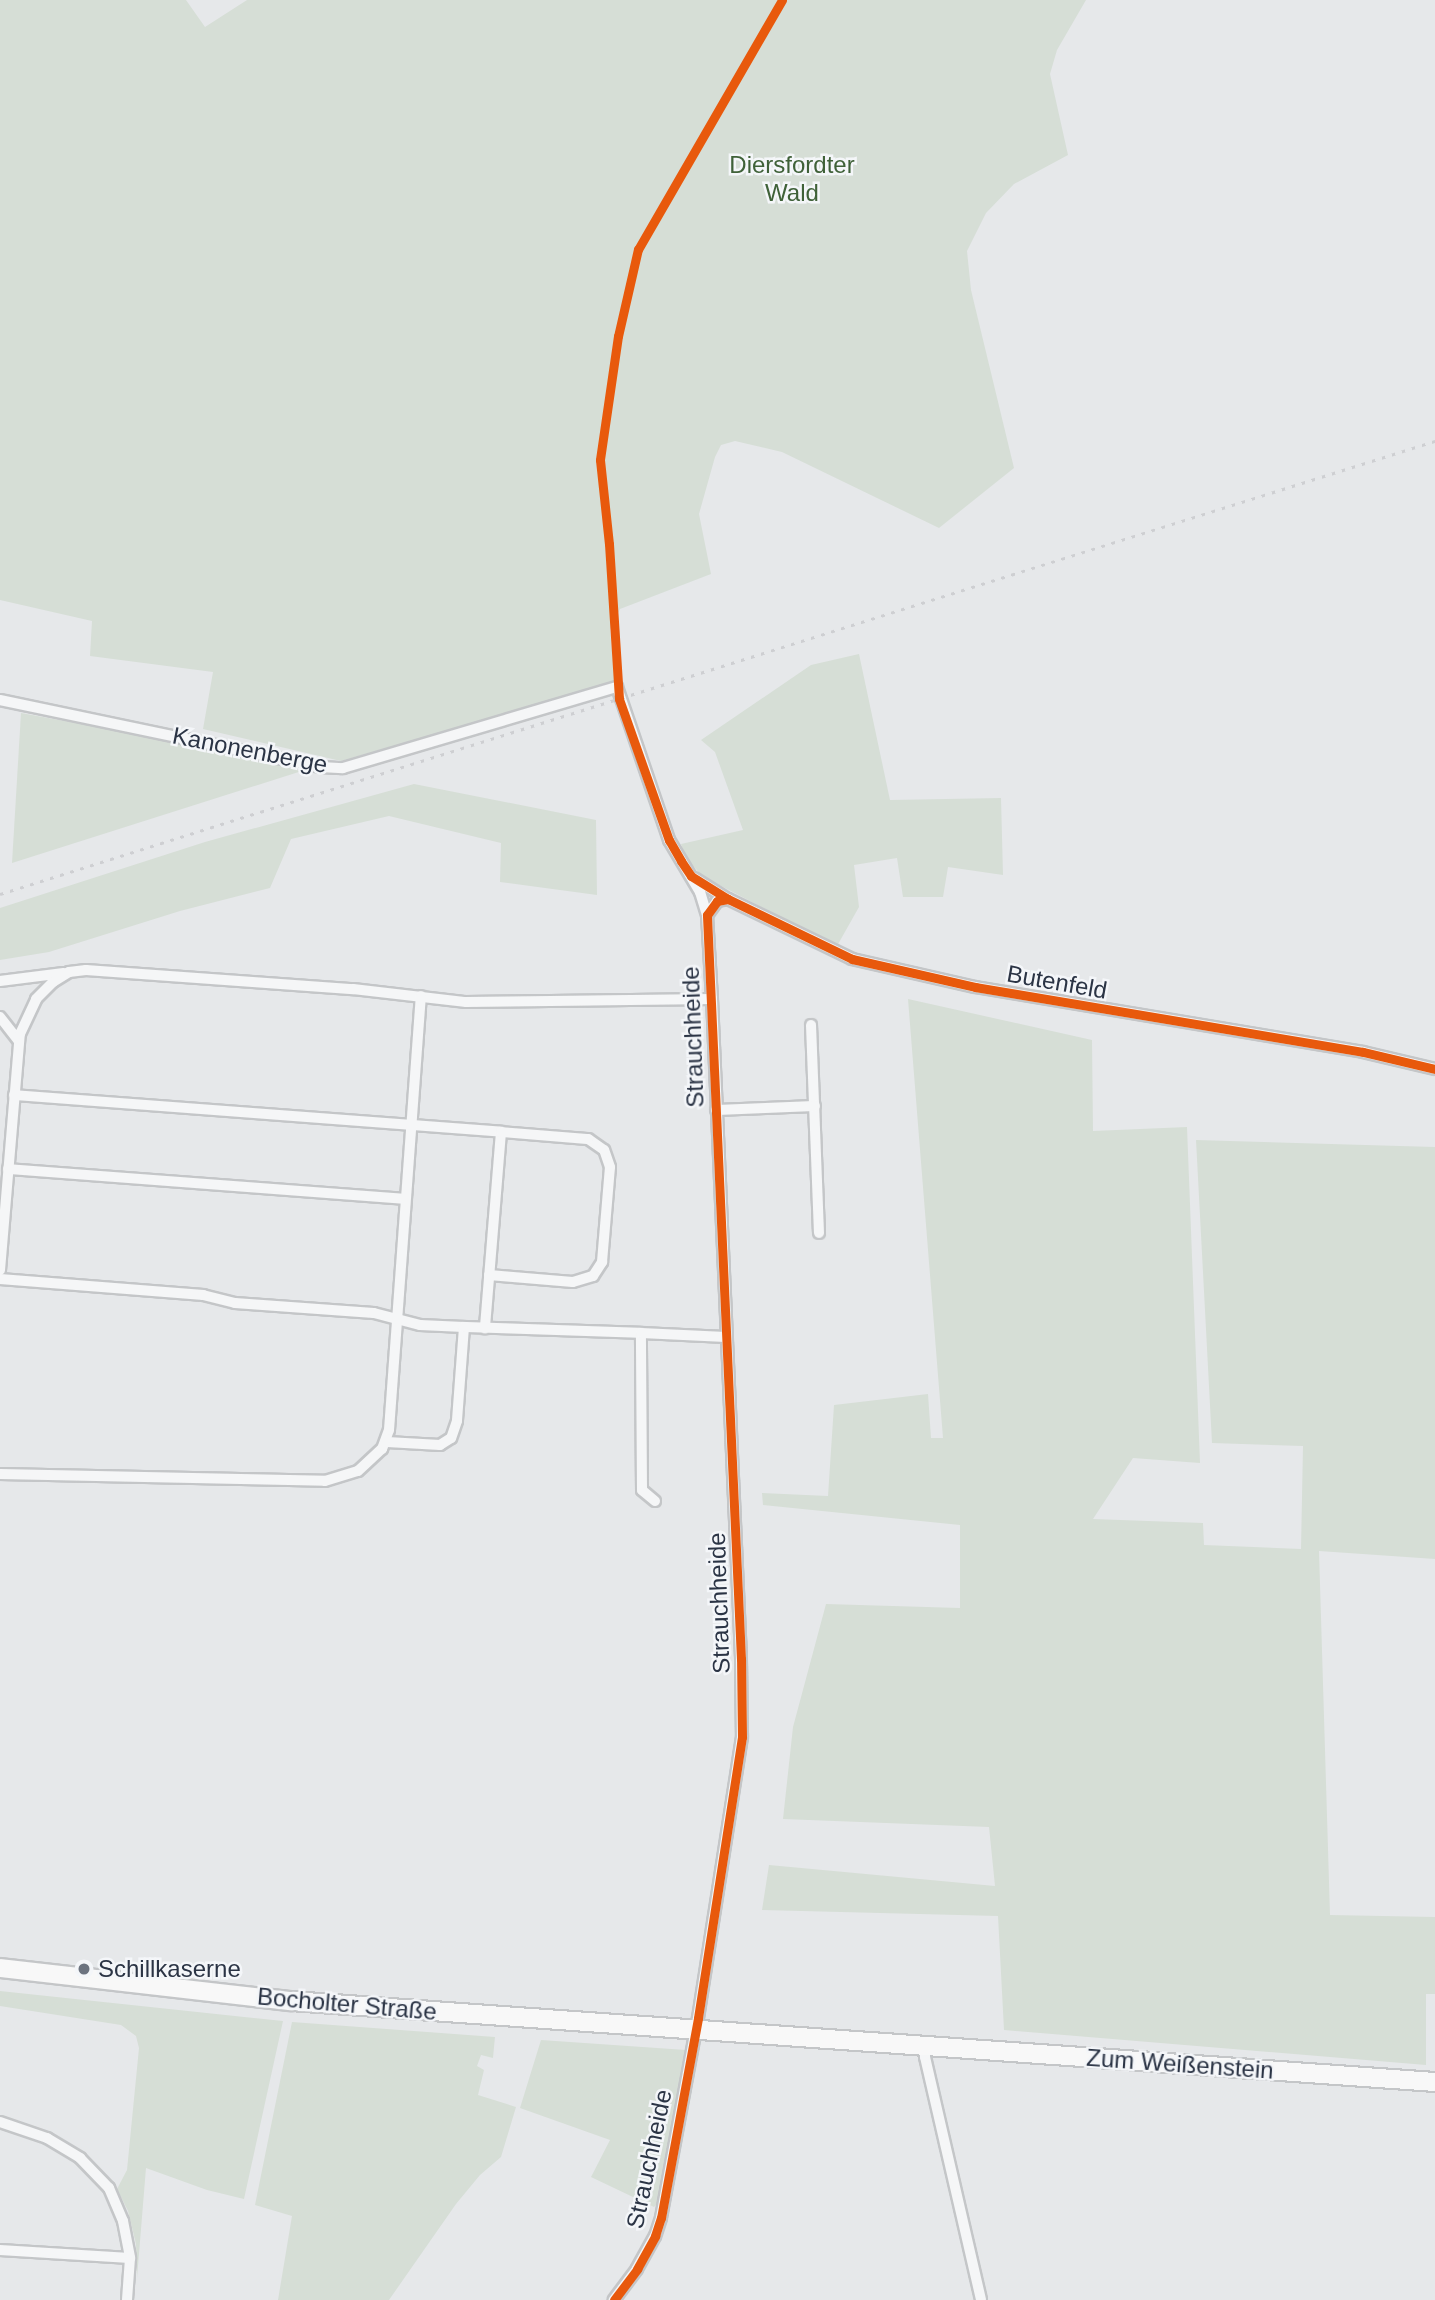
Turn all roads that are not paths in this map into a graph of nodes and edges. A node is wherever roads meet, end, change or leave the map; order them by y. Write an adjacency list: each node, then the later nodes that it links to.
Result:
1 (617, 687): 2 (street, Kanonenberge); 3 (street, Strauchheide)
2 (0, 700)
3 (691, 876): 4 (street, Butenfeld); 5 (street, Strauchheide)
4 (729, 898): 5 (street); 13 (street, Butenfeld)
5 (707, 915): 9 (street, Strauchheide)
6 (69, 972): 7 (street); 8 (street); 12 (street)
7 (0, 981)
8 (421, 996): 9 (street); 17 (street)
9 (712, 999): 16 (street, Strauchheide)
10 (0, 1017): 12 (street)
11 (811, 1025): 15 (street)
12 (19, 1041): 14 (street)
13 (1435, 1069)
14 (14, 1095): 17 (street); 19 (street)
15 (815, 1106): 16 (street, Strauchheide); 21 (street)
16 (716, 1110): 29 (street, Strauchheide)
17 (411, 1127): 18 (street); 20 (street)
18 (500, 1132): 23 (street); 23 (street)
19 (8, 1169): 20 (street); 22 (street)
20 (405, 1199): 25 (street)
21 (819, 1233)
22 (0, 1270)
23 (489, 1275): 27 (street)
24 (0, 1279): 25 (street)
25 (397, 1318): 26 (street); 30 (street)
26 (464, 1327): 27 (street); 30 (street)
27 (485, 1328): 28 (street)
28 (641, 1333): 29 (street); 32 (street)
29 (726, 1337): 34 (street, Strauchheide)
30 (387, 1441): 31 (street)
31 (0, 1474)
32 (655, 1501)
33 (0, 1968): 34 (main road, Bocholter Straße)
34 (700, 2031): 35 (main road, Zum Weißenstein); 41 (street, Strauchheide)
35 (925, 2046): 36 (main road, Zum Weißenstein); 42 (street)
36 (1435, 2082)
37 (0, 2122): 39 (street)
38 (0, 2250): 39 (street)
39 (130, 2258): 40 (street)
40 (127, 2300)
41 (614, 2300)
42 (981, 2300)

